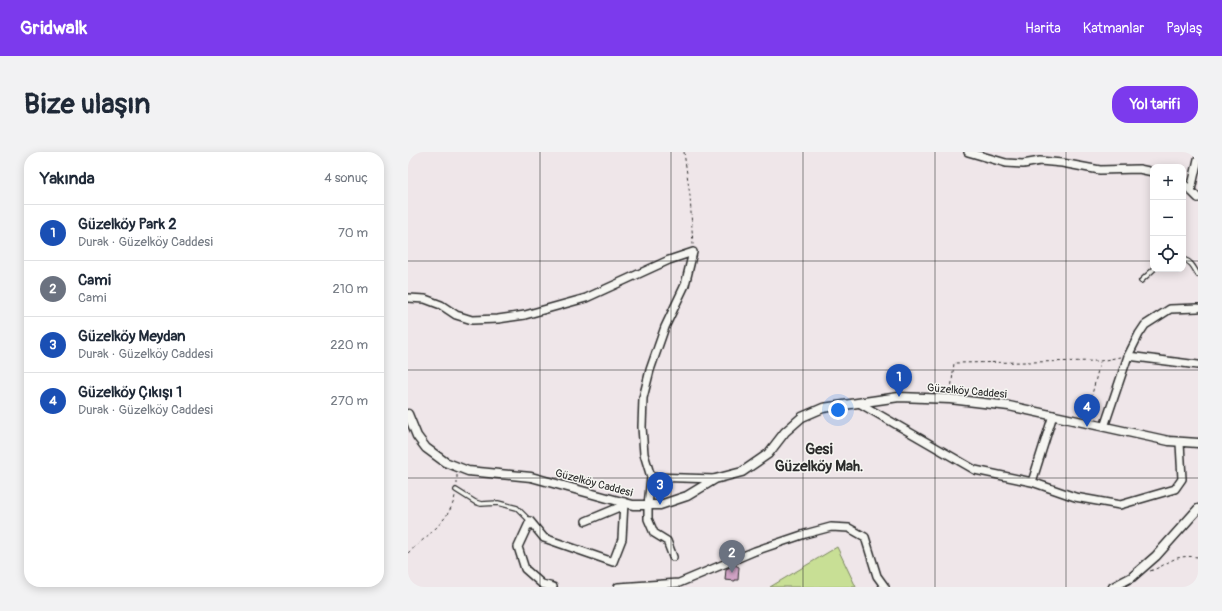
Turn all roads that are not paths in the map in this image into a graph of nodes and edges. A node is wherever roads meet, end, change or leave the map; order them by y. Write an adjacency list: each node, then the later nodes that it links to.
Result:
1 (968, 152): 3 (street)
2 (1198, 158): 4 (street)
3 (1150, 171)
4 (1196, 182): 6 (street)
5 (1186, 186): 6 (street)
6 (1191, 190): 7 (street)
7 (1198, 198)
8 (1186, 260): 10 (lane)
9 (1151, 272): 11 (lane)
10 (1198, 275)
11 (1141, 281)
12 (408, 298): 22 (street)
13 (1198, 308): 14 (street)
14 (1128, 356): 15 (street); 19 (street)
15 (1198, 365)
16 (859, 403): 18 (street, Güzelköy Caddesi); 23 (street, Güzelköy Caddesi); 24 (street)
17 (408, 414): 26 (street, Güzelköy Caddesi)
18 (1053, 415): 19 (street, Güzelköy Caddesi); 24 (street)
19 (1104, 427): 20 (street, Güzelköy Caddesi)
20 (1180, 443): 21 (street, Güzelköy Caddesi); 24 (street)
21 (1198, 443)
22 (651, 477): 23 (street); 27 (street)
23 (715, 479): 27 (street, Güzelköy Caddesi)
24 (1032, 482)
25 (456, 490): 29 (lane)
26 (623, 504): 27 (street, Güzelköy Caddesi); 29 (street); 30 (street)
27 (648, 505): 31 (street)
28 (1198, 510): 36 (street)
29 (530, 521): 32 (street)
30 (586, 521)
31 (673, 557)
32 (541, 586): 33 (street)
33 (553, 587)
34 (618, 587): 35 (street)
35 (885, 587)
36 (1113, 587)

